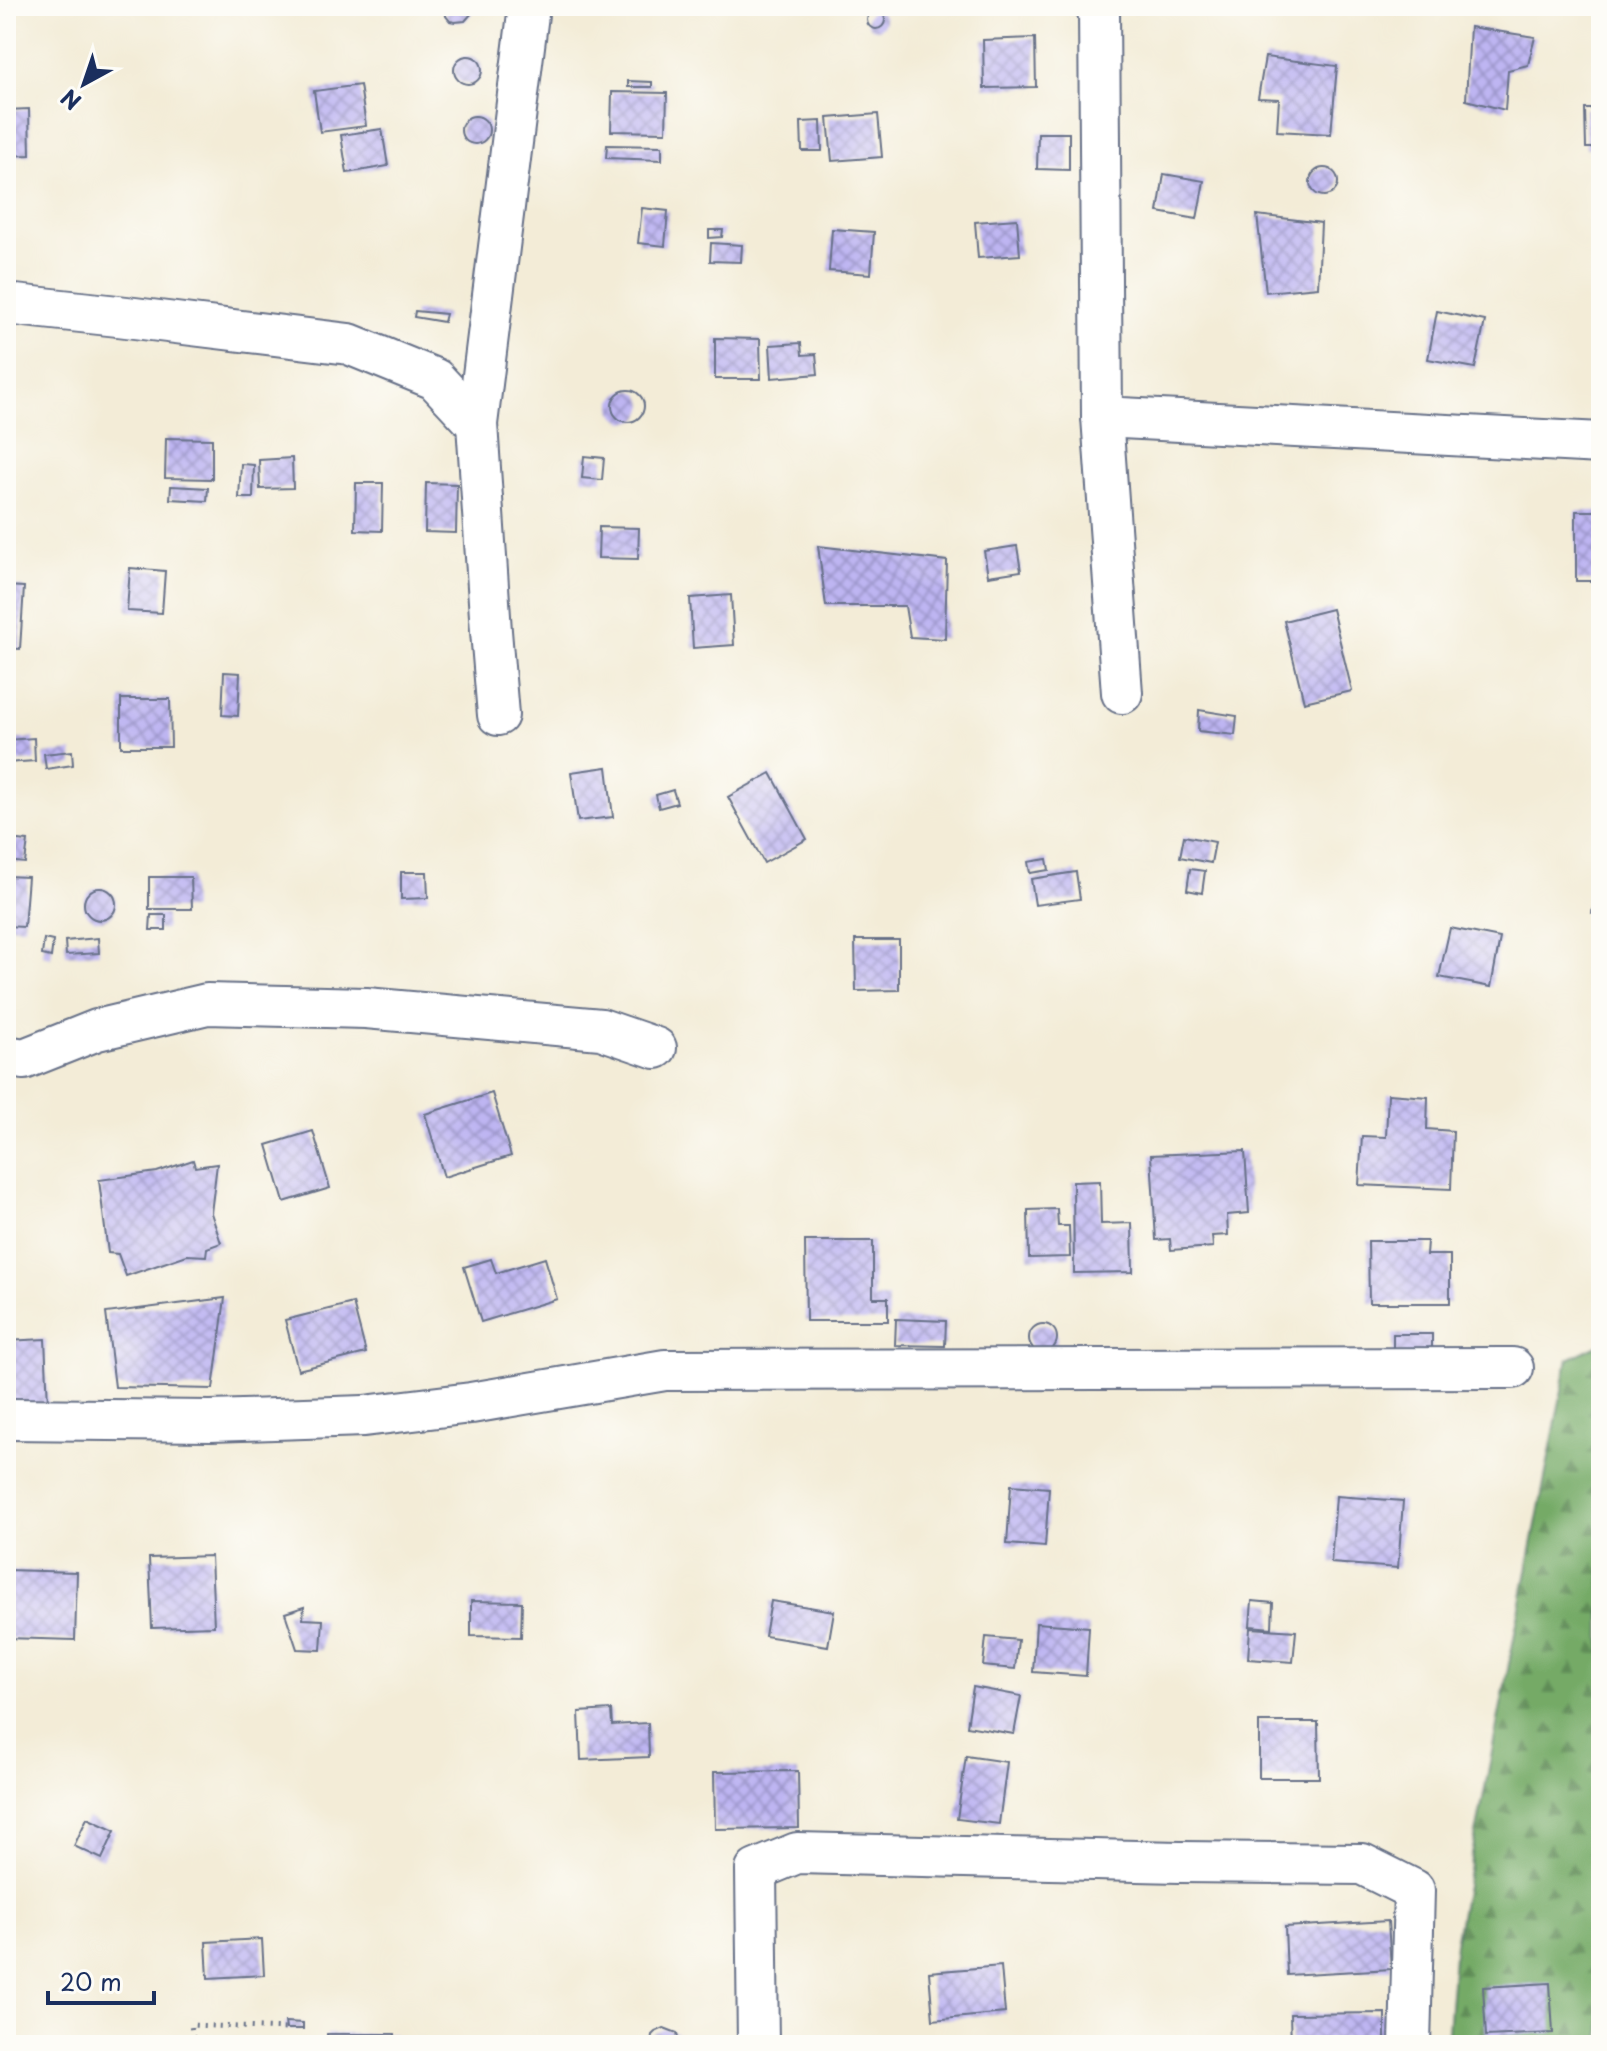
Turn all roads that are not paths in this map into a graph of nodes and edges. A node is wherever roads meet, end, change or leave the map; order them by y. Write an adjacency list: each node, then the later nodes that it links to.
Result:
1 (529, 6): 5 (street)
2 (1095, 6): 4 (street)
3 (6, 304): 5 (street)
4 (1102, 417): 6 (street); 7 (street)
5 (477, 424): 8 (street)
6 (1601, 443)
7 (1122, 693)
8 (498, 715)
9 (656, 1048): 10 (street)
10 (6, 1056)
11 (1513, 1368): 12 (street)
12 (6, 1419)
13 (758, 2045): 14 (street)
14 (1410, 2045)

